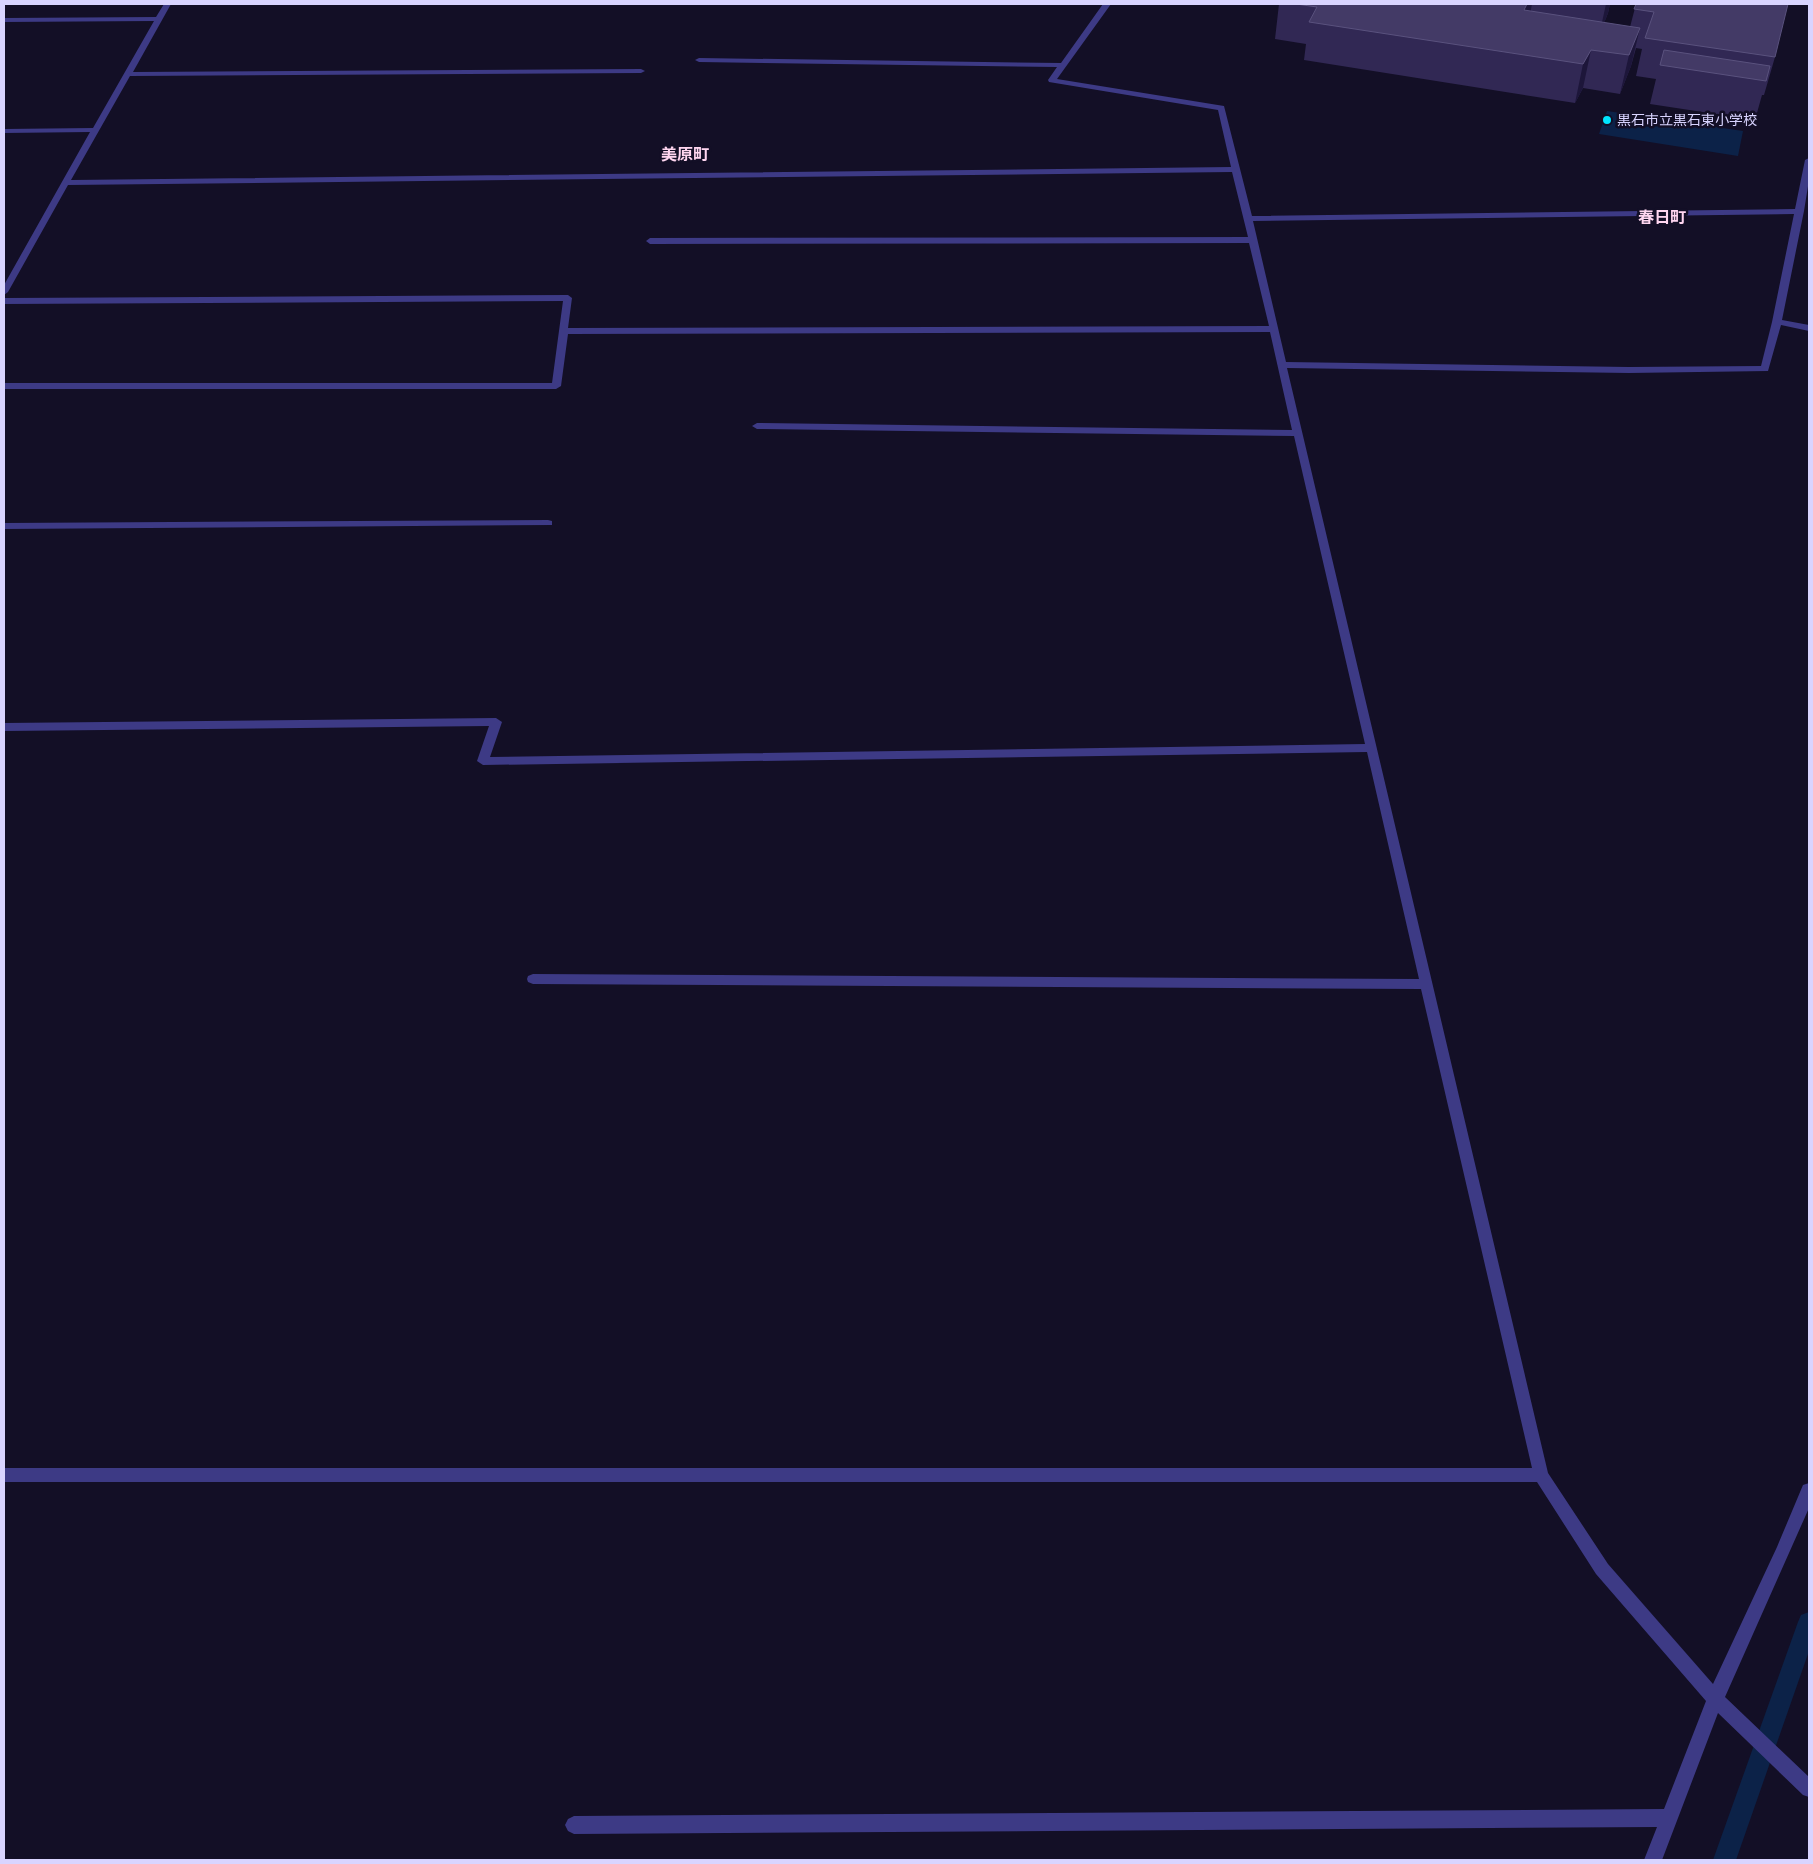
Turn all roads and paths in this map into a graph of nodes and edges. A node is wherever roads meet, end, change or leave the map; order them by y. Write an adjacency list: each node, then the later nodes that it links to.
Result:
1 (167, 4): 3 (street)
2 (1107, 4): 6 (street)
3 (158, 19): 4 (street); 8 (street)
4 (4, 20)
5 (699, 60): 6 (street)
6 (1064, 65): 12 (street)
7 (641, 71): 8 (street)
8 (128, 74): 9 (street)
9 (96, 130): 10 (street); 13 (street)
10 (4, 131)
11 (1809, 160): 14 (street)
12 (1236, 169): 13 (street); 15 (street)
13 (66, 183): 18 (street)
14 (1800, 211): 15 (street); 20 (street)
15 (1248, 219): 16 (street)
16 (1253, 240): 17 (street); 22 (street)
17 (650, 241)
18 (4, 292)
19 (4, 302): 23 (street)
20 (1777, 322): 21 (street); 24 (street)
21 (1809, 328)
22 (1274, 329): 23 (street); 24 (street)
23 (563, 331): 25 (street)
24 (1282, 365): 27 (street)
25 (4, 386)
26 (757, 426): 27 (street)
27 (1298, 433): 31 (street)
28 (548, 523): 29 (street)
29 (4, 526)
30 (4, 727): 31 (street)
31 (1372, 748): 33 (street)
32 (533, 979): 33 (street)
33 (1427, 984): 35 (street)
34 (4, 1475): 35 (street)
35 (1541, 1475): 37 (street)
36 (1809, 1490): 37 (street)
37 (1715, 1698): 38 (street); 39 (street)
38 (1809, 1790)
39 (1669, 1818): 40 (street); 41 (street)
40 (574, 1825)
41 (1653, 1860)

